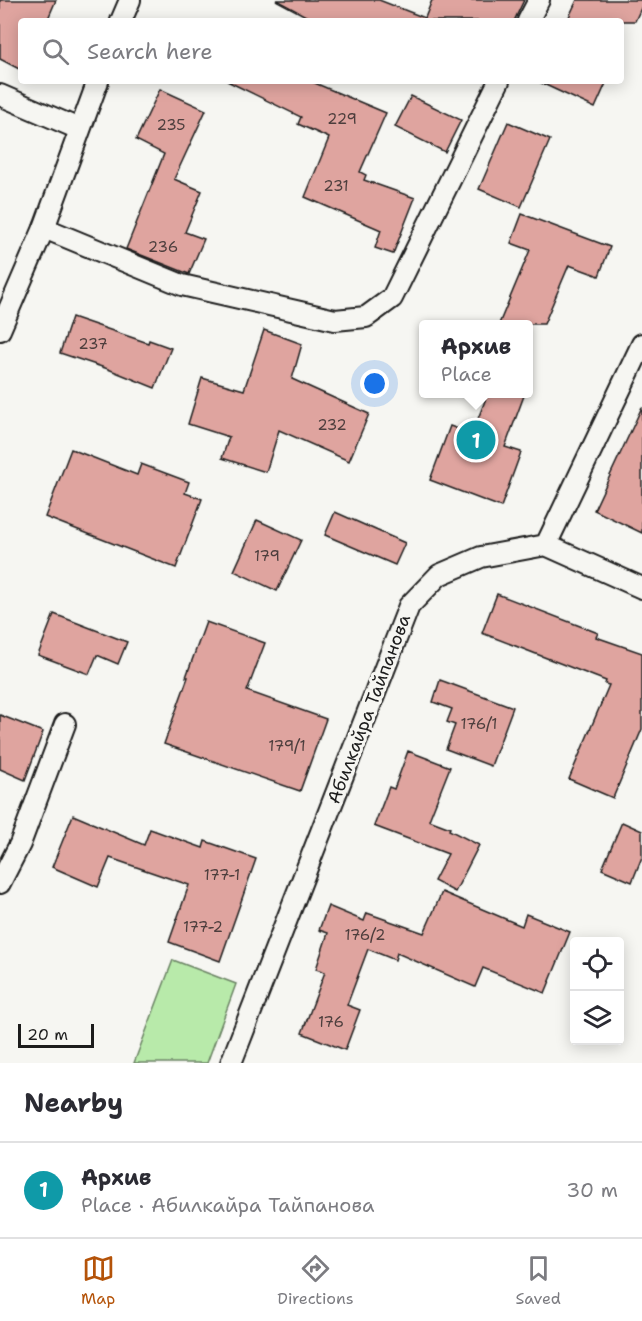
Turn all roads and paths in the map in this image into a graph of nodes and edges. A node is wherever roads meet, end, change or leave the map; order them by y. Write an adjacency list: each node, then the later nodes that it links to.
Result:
1 (130, 0): 3 (street)
2 (539, 0): 4 (street)
3 (123, 18)
4 (530, 18)
5 (97, 84): 8 (street)
6 (498, 84): 9 (street)
7 (0, 95): 8 (street)
8 (80, 129): 9 (street)
9 (44, 228): 10 (street)
10 (0, 330)
11 (642, 344): 12 (street)
12 (546, 544): 13 (street); 16 (street, Абилкайра Тайпанова)
13 (642, 588)
14 (65, 724): 15 (street)
15 (0, 883)
16 (231, 1063)

